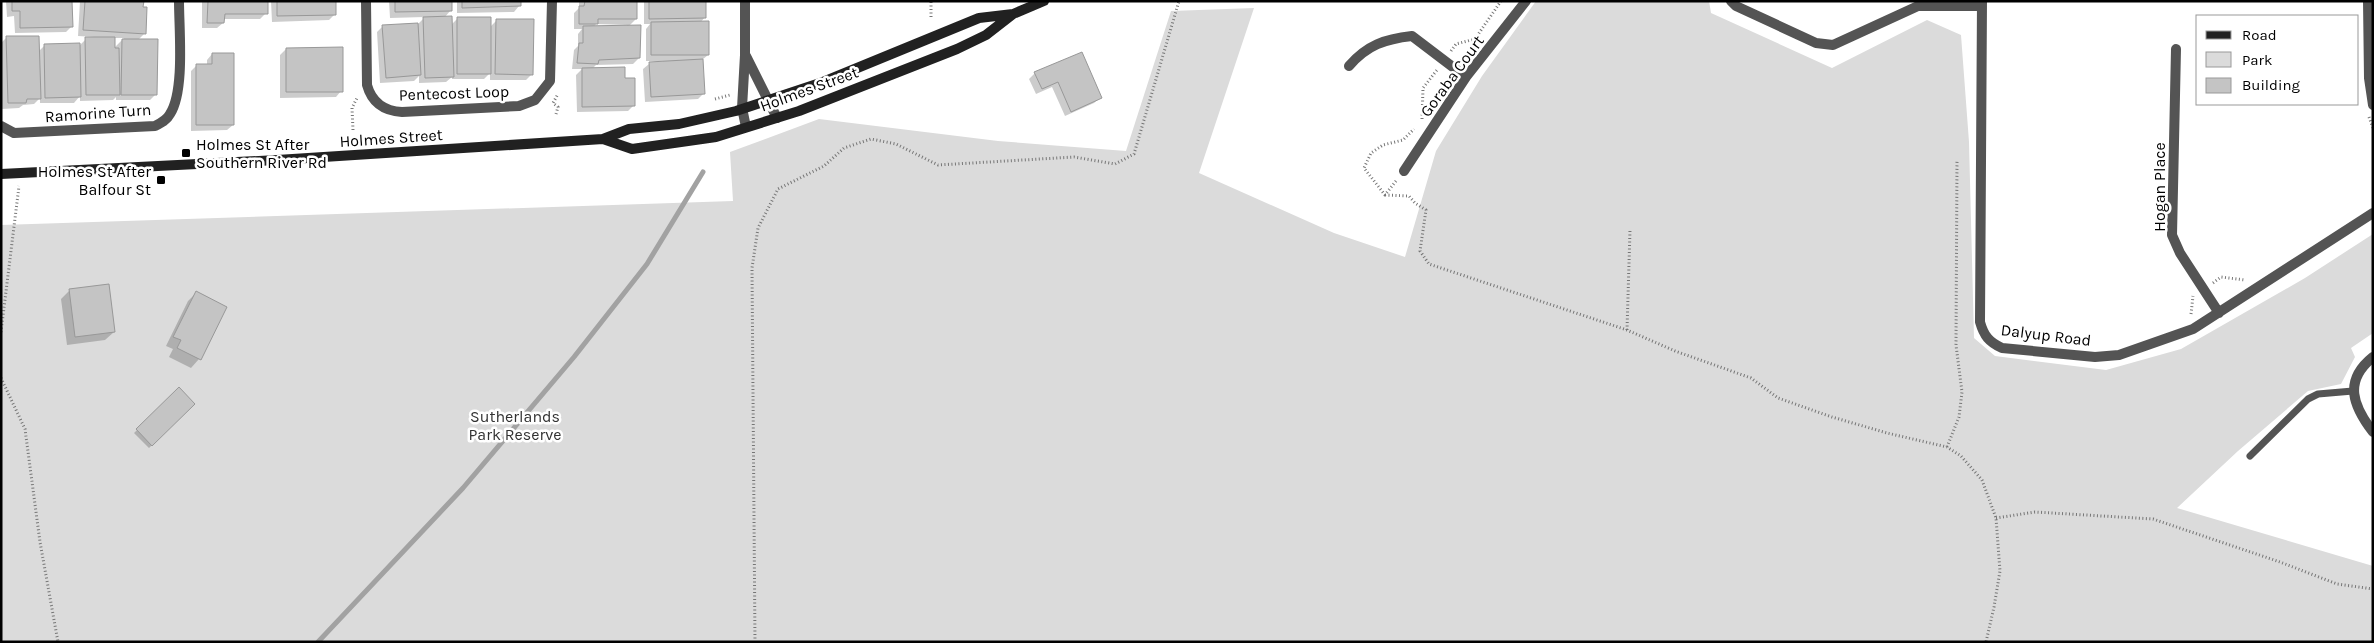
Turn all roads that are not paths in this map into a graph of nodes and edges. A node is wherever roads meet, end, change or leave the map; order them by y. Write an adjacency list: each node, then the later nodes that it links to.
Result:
1 (179, 1): 19 (street, Ramorine Turn)
2 (366, 1): 3 (street, Pentecost Loop)
3 (552, 1)
4 (745, 1): 12 (street)
5 (1044, 1): 10 (main road, Holmes Street)
6 (1526, 1): 14 (street, Goraba Court)
7 (1731, 1): 9 (street)
8 (2368, 1): 16 (street)
9 (1982, 4): 25 (street, Dalyup Road)
10 (1013, 14): 15 (main road, Holmes Street); 18 (main road, Holmes Street)
11 (2176, 49): 25 (street, Hogan Place)
12 (745, 55): 15 (street); 17 (street)
13 (1348, 66): 14 (street)
14 (1466, 77): 22 (street, Goraba Court)
15 (769, 100): 17 (main road, Holmes Street); 18 (street)
16 (2373, 105)
17 (742, 108): 20 (street); 21 (main road, Holmes Street)
18 (777, 118): 20 (main road, Holmes Street)
19 (1, 126)
20 (746, 127): 21 (main road, Holmes Street)
21 (603, 140): 23 (main road, Holmes Street)
22 (1404, 171)
23 (1, 174)
24 (2373, 213): 25 (street, Dalyup Road)
25 (2219, 313)
26 (2373, 357): 27 (street)
27 (2354, 392): 28 (street); 29 (lane)
28 (2373, 432)
29 (2250, 456)

